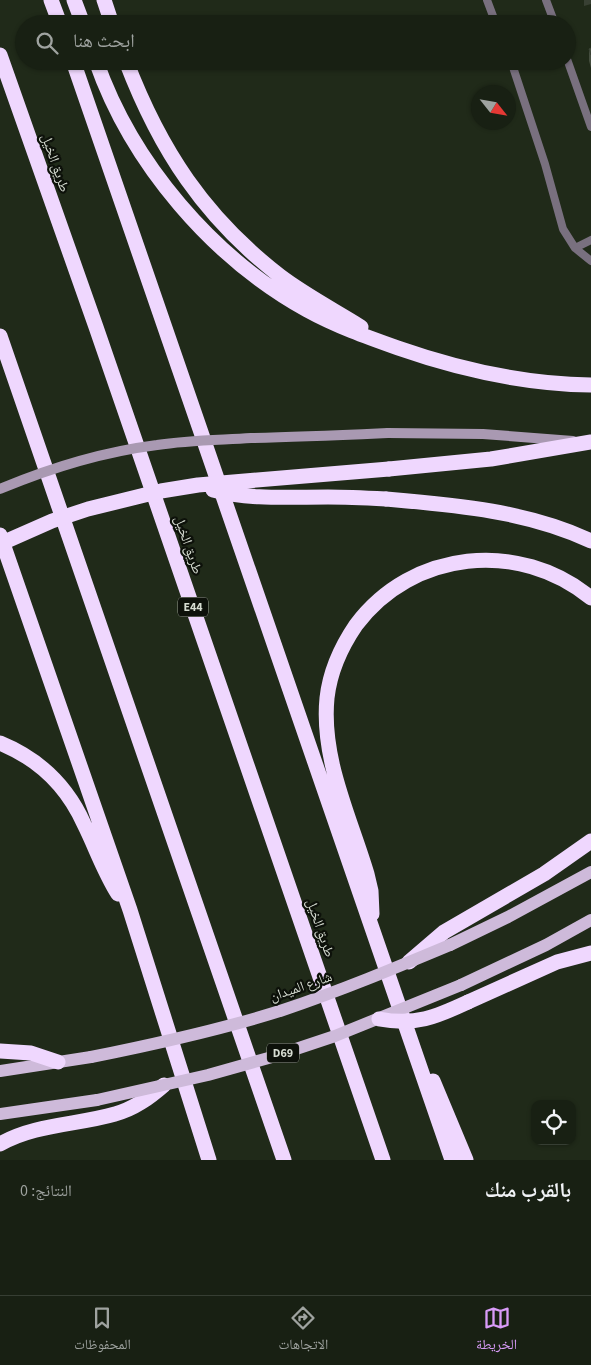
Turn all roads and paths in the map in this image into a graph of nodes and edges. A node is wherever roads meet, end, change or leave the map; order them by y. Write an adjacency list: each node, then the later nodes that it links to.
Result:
1 (51, 0): 6 (highway)
2 (74, 0): 7 (highway)
3 (104, 0): 8 (highway)
4 (486, 0): 9 (lane)
5 (546, 0): 10 (lane)
6 (57, 15)
7 (80, 15)
8 (109, 15)
9 (492, 15)
10 (552, 15)
11 (0, 55): 50 (highway, طريق الخيل / E44)
12 (75, 70): 36 (highway)
13 (100, 70): 22 (highway)
14 (130, 70): 22 (highway)
15 (514, 70): 19 (lane)
16 (571, 70): 17 (lane)
17 (591, 127)
18 (591, 240): 19 (lane)
19 (575, 248): 20 (lane)
20 (591, 261)
21 (0, 336): 49 (highway)
22 (393, 346): 23 (highway)
23 (591, 385)
24 (591, 442): 25 (highway, bridge); 26 (main road, bridge)
25 (198, 485): 28 (highway, bridge); 29 (highway, bridge)
26 (0, 489)
27 (0, 535): 34 (highway)
28 (591, 542)
29 (0, 544)
30 (591, 598): 36 (highway)
31 (0, 743): 34 (highway)
32 (591, 841): 37 (highway)
33 (591, 872): 37 (main road)
34 (130, 910): 48 (highway)
35 (591, 920): 40 (main road, D69, bridge)
36 (371, 926): 41 (highway)
37 (447, 939): 39 (highway)
38 (591, 952): 40 (highway, bridge)
39 (409, 962): 43 (main road, شارع الميدان, bridge)
40 (379, 1019): 45 (main road, D69, bridge)
41 (413, 1049): 51 (highway); 52 (highway)
42 (0, 1051): 43 (highway)
43 (58, 1062): 44 (main road, شارع الميدان)
44 (0, 1071)
45 (164, 1086): 46 (main road, D69, bridge); 47 (highway)
46 (0, 1114)
47 (0, 1144)
48 (208, 1158)
49 (284, 1160)
50 (382, 1160)
51 (452, 1160)
52 (466, 1160)

